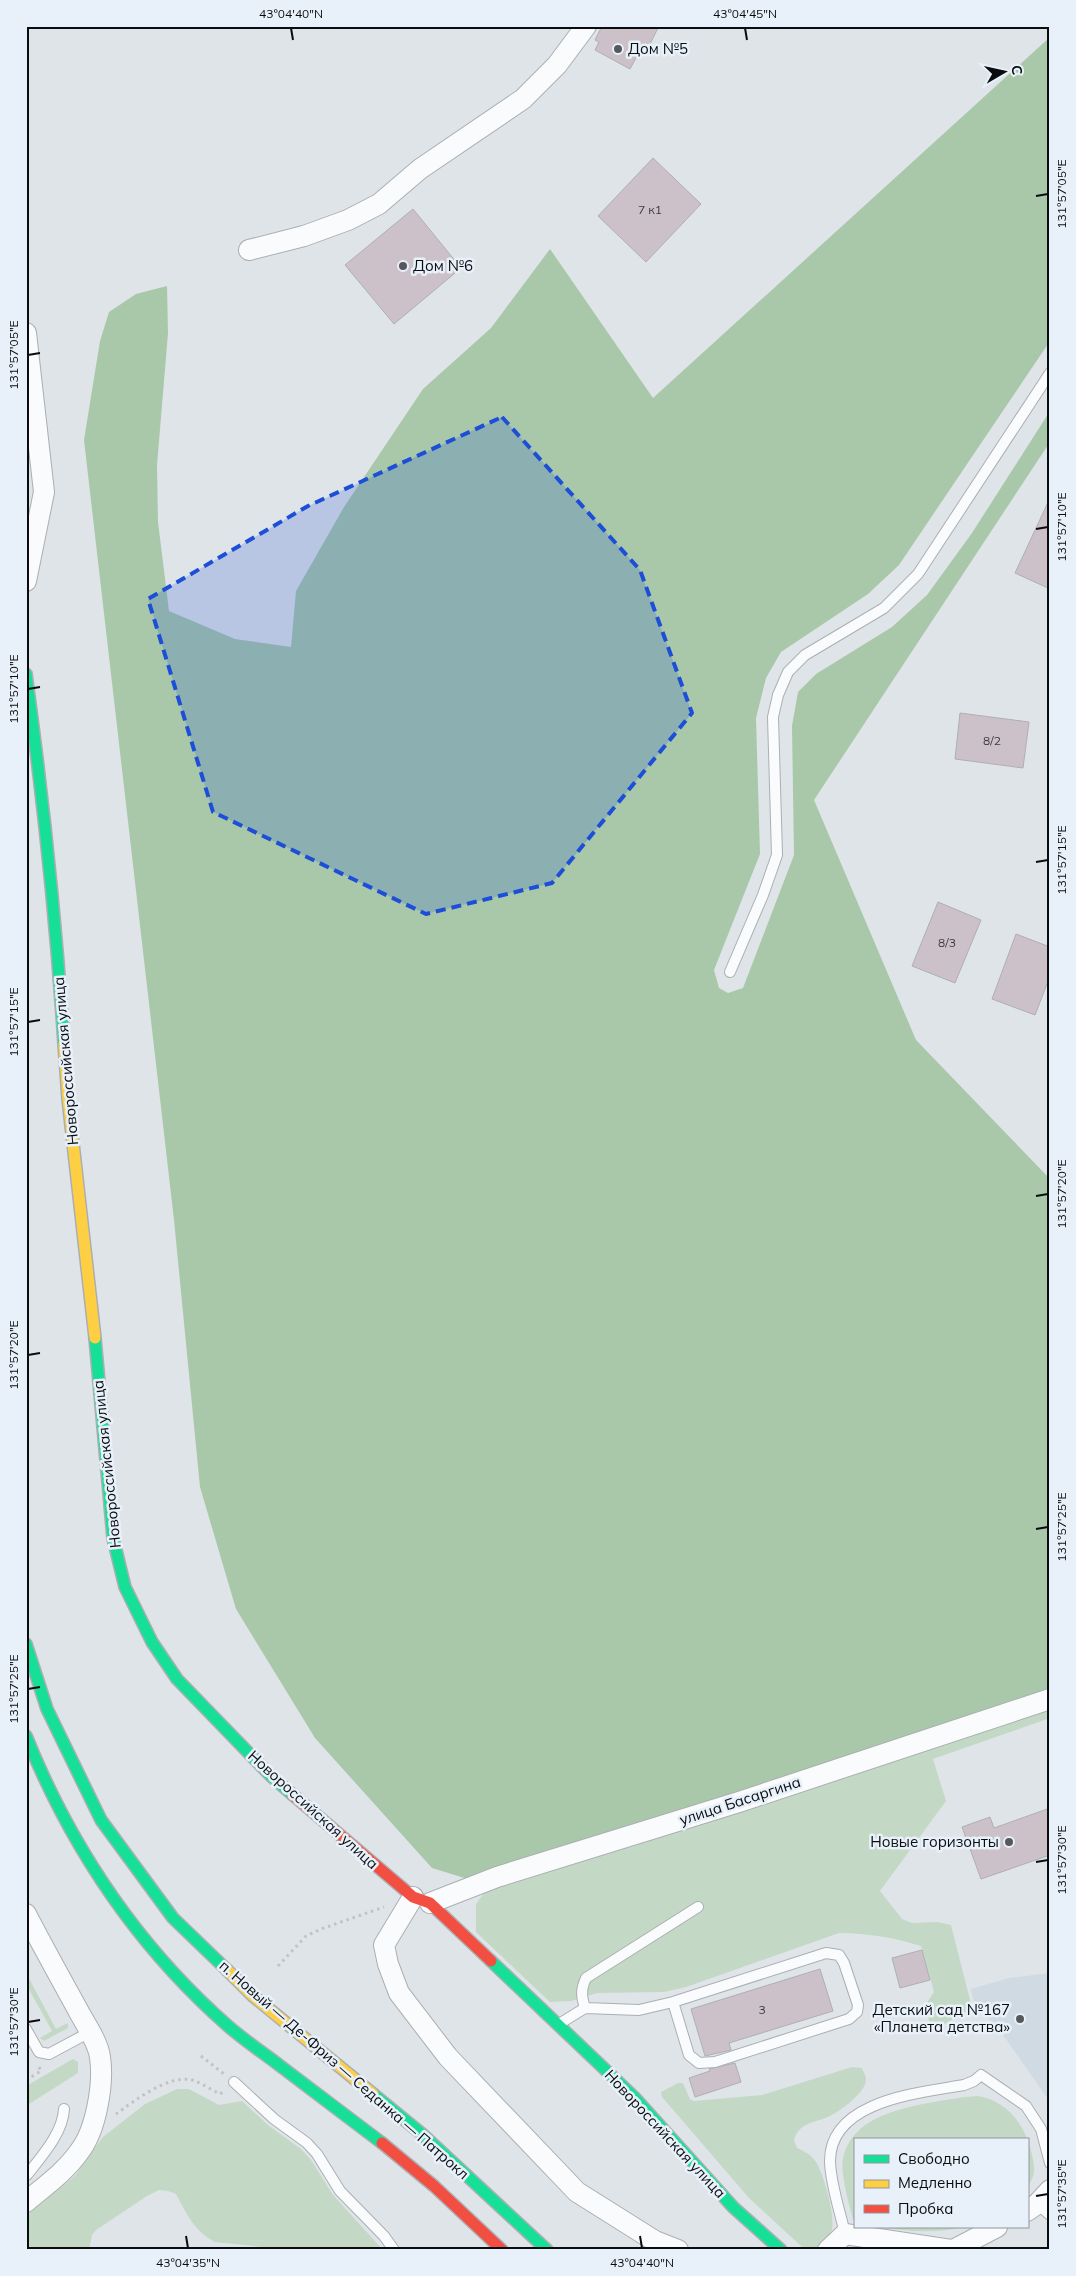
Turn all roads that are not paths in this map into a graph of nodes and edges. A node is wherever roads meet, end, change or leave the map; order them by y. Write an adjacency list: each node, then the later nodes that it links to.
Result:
1 (586, 26): 2 (street)
2 (249, 250)
3 (26, 333): 5 (street)
4 (1050, 374): 7 (lane)
5 (26, 581)
6 (26, 674): 11 (main road, Новороссийская улица)
7 (730, 972)
8 (26, 1644): 28 (main road, п. Новый — Де-Фриз — Седанка — Патрокл)
9 (1050, 1699): 11 (street, улица Басаргина)
10 (26, 1736): 27 (main road, п. Новый — Де-Фриз — Седанка — Патрокл)
11 (422, 1900): 16 (main road, Новороссийская улица); 29 (street)
12 (698, 1907): 15 (lane)
13 (29, 1927): 18 (street)
14 (673, 2002): 14 (lane); 15 (lane)
15 (585, 2008): 16 (lane)
16 (557, 2025): 30 (main road, Новороссийская улица)
17 (26, 2029): 18 (lane)
18 (90, 2032): 23 (street)
19 (234, 2082): 26 (lane)
20 (64, 2109): 22 (lane)
21 (1050, 2163): 25 (lane)
22 (27, 2174): 23 (lane)
23 (33, 2196)
24 (996, 2228): 32 (street)
25 (845, 2234): 31 (street); 32 (street)
26 (394, 2250)
27 (502, 2250)
28 (547, 2250)
29 (678, 2250)
30 (780, 2250)
31 (828, 2250)
32 (952, 2250)

